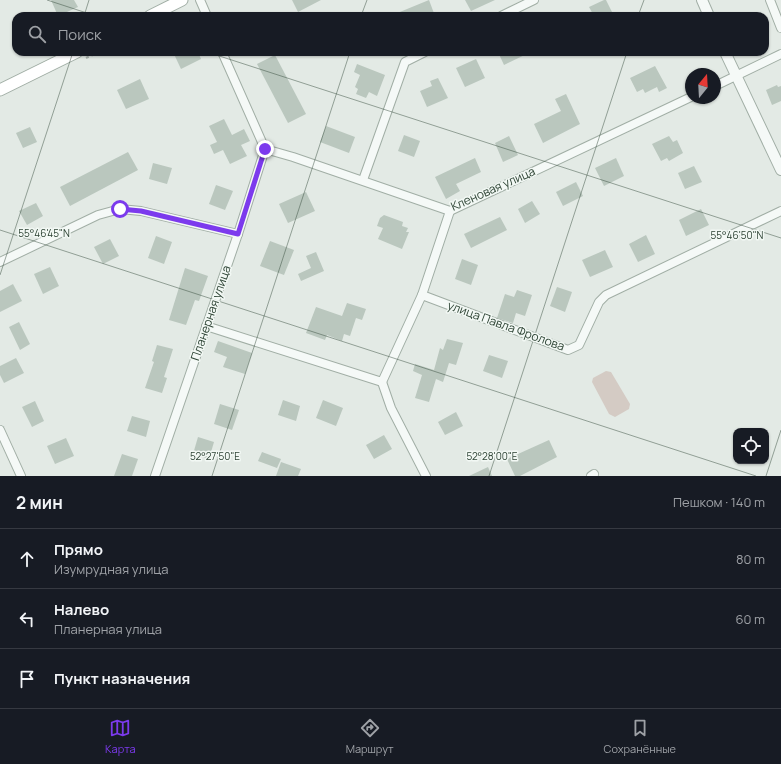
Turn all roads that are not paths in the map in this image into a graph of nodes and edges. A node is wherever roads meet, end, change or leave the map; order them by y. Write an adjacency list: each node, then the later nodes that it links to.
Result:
1 (182, 0): 6 (main road)
2 (200, 0): 7 (street)
3 (534, 0): 8 (street)
4 (702, 0): 9 (street)
5 (770, 0): 10 (street)
6 (158, 12)
7 (205, 12)
8 (509, 12)
9 (707, 12)
10 (781, 28)
11 (781, 54): 16 (street)
12 (69, 56): 18 (main road)
13 (224, 56): 20 (street)
14 (417, 56): 22 (street)
15 (726, 56): 16 (street)
16 (735, 76): 17 (street); 21 (street)
17 (721, 83)
18 (0, 90)
19 (685, 100): 23 (street, Кленовая улица)
20 (265, 149): 22 (street, Кленовая улица); 25 (street, Планерная улица)
21 (781, 170)
22 (363, 180): 23 (street, Кленовая улица)
23 (450, 211): 27 (street)
24 (781, 211): 27 (street, улица Павла Фролова)
25 (238, 234): 26 (street); 28 (street, Планерная улица)
26 (0, 262)
27 (422, 295): 29 (street)
28 (206, 326): 29 (street); 32 (street, Планерная улица)
29 (382, 382): 33 (street)
30 (0, 430): 31 (street)
31 (21, 476)
32 (155, 476)
33 (426, 476)

